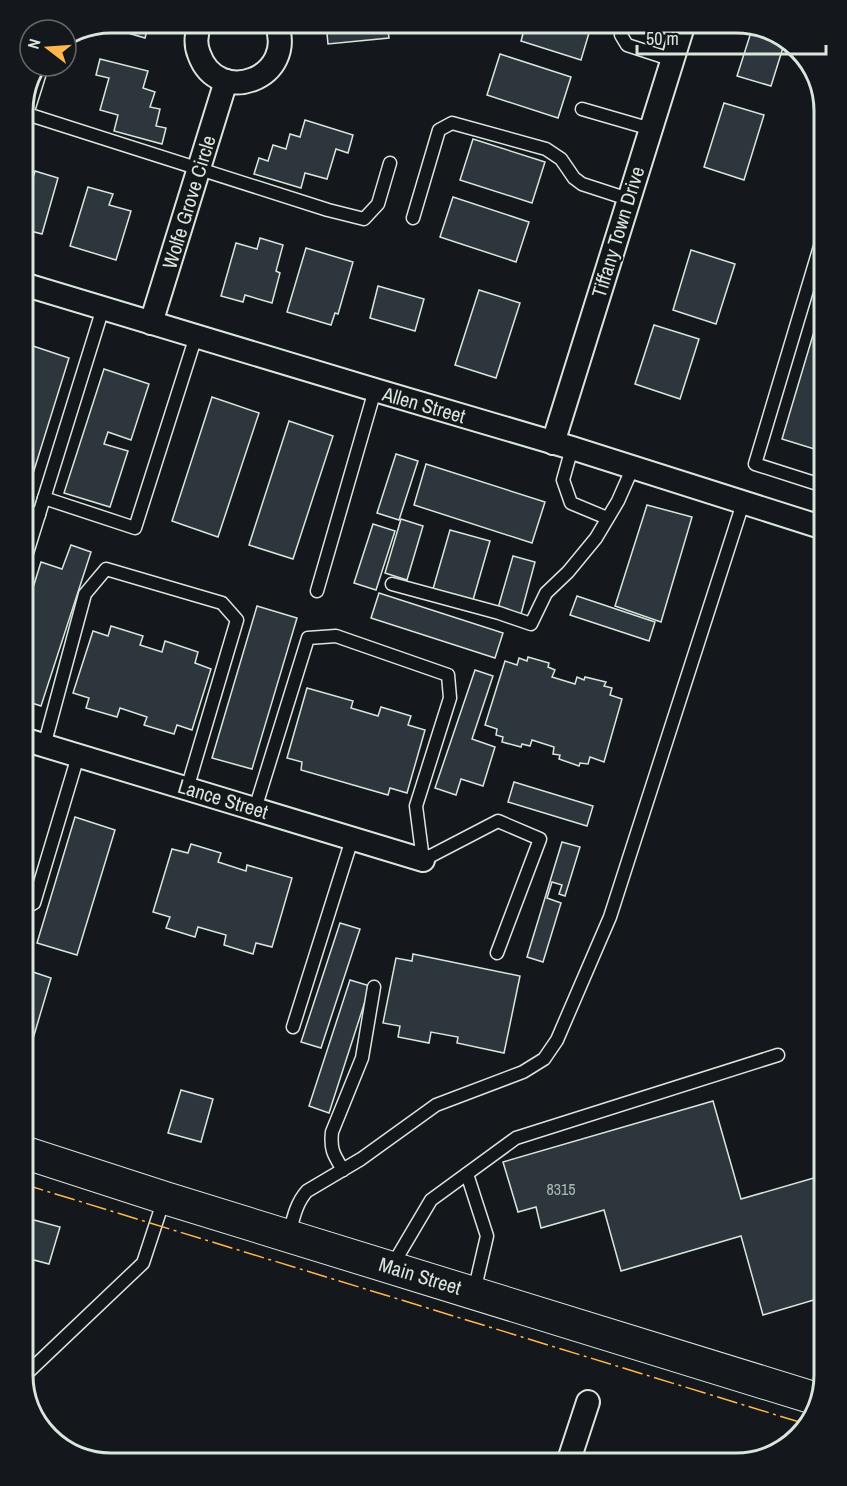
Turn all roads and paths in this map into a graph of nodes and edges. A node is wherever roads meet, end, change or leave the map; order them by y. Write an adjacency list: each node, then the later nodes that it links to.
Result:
1 (198, 33): 6 (street)
2 (278, 33): 6 (street)
3 (622, 33): 5 (lane)
4 (681, 33): 5 (street, Tiffany Town Drive)
5 (673, 60): 9 (street, Tiffany Town Drive)
6 (226, 81): 11 (street, Wolfe Grove Circle)
7 (582, 109): 9 (lane)
8 (33, 116): 11 (lane)
9 (651, 129): 12 (street, Tiffany Town Drive)
10 (390, 163): 11 (lane)
11 (199, 169): 17 (street, Wolfe Grove Circle)
12 (628, 199): 13 (lane); 20 (street, Tiffany Town Drive)
13 (413, 218)
14 (814, 269): 22 (lane)
15 (33, 287): 16 (street, Allen Street)
16 (103, 308): 17 (street, Allen Street); 23 (lane)
17 (151, 323): 18 (street, Allen Street)
18 (196, 336): 19 (street, Allen Street); 23 (lane)
19 (375, 390): 20 (street, Allen Street); 31 (lane)
20 (562, 445): 21 (street, Allen Street); 27 (lane)
21 (633, 467): 24 (street, Allen Street); 27 (lane)
22 (814, 483)
23 (44, 498): 26 (lane)
24 (743, 503): 28 (street, Allen Street); 44 (lane)
25 (33, 512): 26 (lane)
26 (39, 514): 29 (lane)
27 (607, 518): 30 (lane)
28 (814, 525)
29 (33, 534)
30 (393, 584)
31 (317, 591)
32 (33, 742): 33 (street, Lance Street); 34 (lane)
33 (78, 756): 34 (street, Lance Street); 38 (lane)
34 (187, 789): 35 (street, Lance Street)
35 (255, 809): 36 (street, Lance Street); 37 (lane)
36 (352, 838): 37 (street, Lance Street); 41 (lane)
37 (423, 860): 39 (lane)
38 (33, 904)
39 (497, 953)
40 (374, 987): 44 (lane)
41 (293, 1027)
42 (778, 1055): 45 (lane)
43 (33, 1156): 46 (street, Main Street)
44 (343, 1170): 47 (lane)
45 (467, 1174): 48 (lane); 49 (lane)
46 (165, 1198): 47 (street, Main Street); 50 (lane)
47 (288, 1236): 48 (street, Main Street)
48 (391, 1267): 49 (street, Main Street)
49 (474, 1293): 51 (street, Main Street)
50 (33, 1368)
51 (810, 1398)
52 (588, 1402): 53 (street)
53 (571, 1453)

